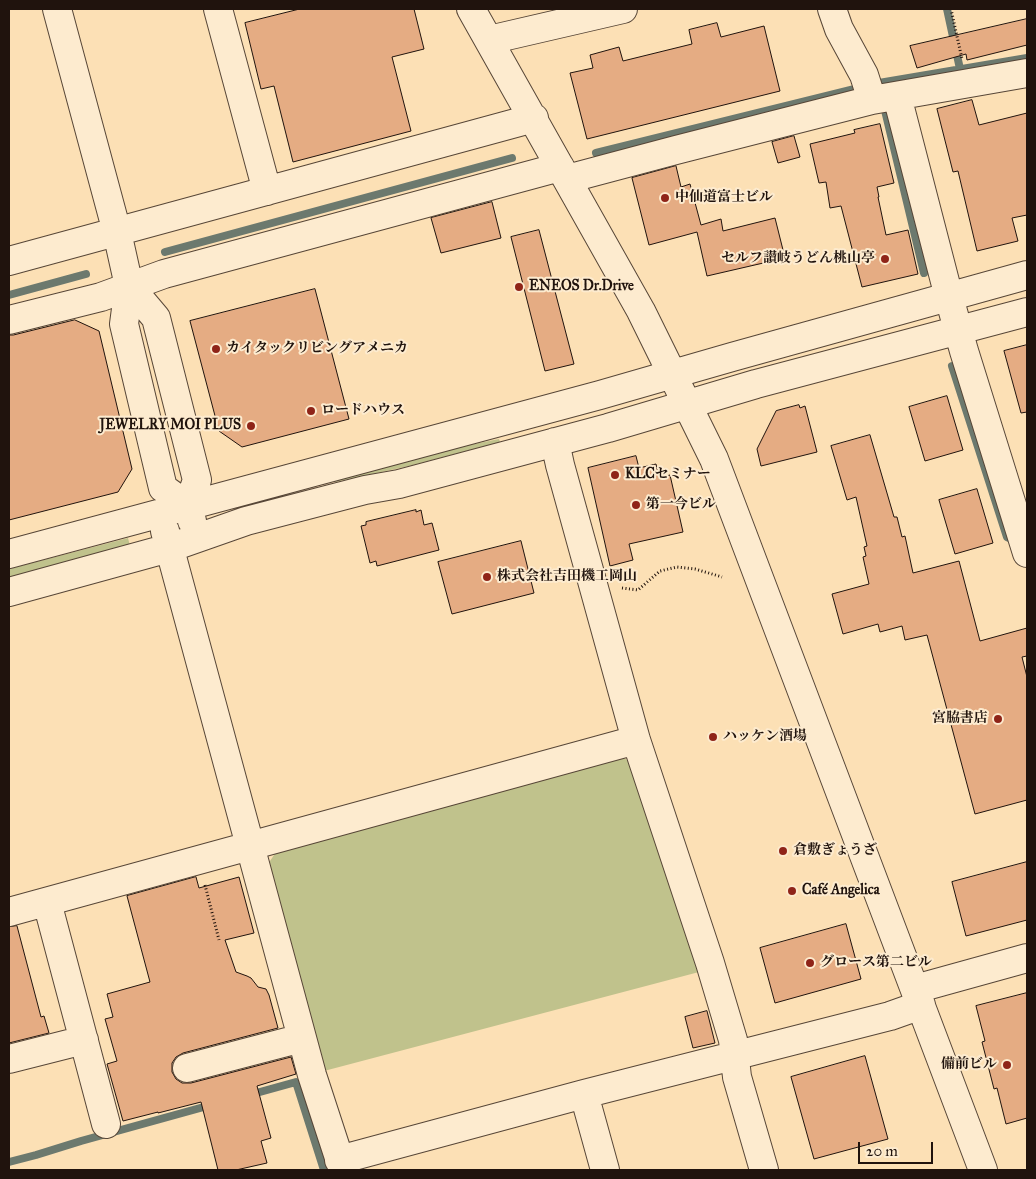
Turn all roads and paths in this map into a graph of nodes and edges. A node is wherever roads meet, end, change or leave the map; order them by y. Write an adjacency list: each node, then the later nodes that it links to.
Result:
1 (57, 9): 14 (street)
2 (218, 9): 13 (street)
3 (472, 9): 7 (street)
4 (623, 9): 7 (street)
5 (832, 9): 10 (street)
6 (951, 9): 8 (path)
7 (489, 40): 11 (street)
8 (963, 63)
9 (1027, 73): 10 (street)
10 (878, 93): 12 (street); 18 (street)
11 (534, 118): 12 (street); 13 (street)
12 (564, 173): 17 (street); 22 (street)
13 (266, 191): 14 (street)
14 (116, 232): 15 (street); 17 (street)
15 (9, 261)
16 (1027, 275): 18 (street)
17 (130, 286): 20 (street); 25 (street)
18 (949, 297): 21 (street); 22 (street)
19 (1027, 312): 21 (street)
20 (9, 320)
21 (959, 331): 23 (street); 29 (street)
22 (672, 374): 23 (street); 25 (street)
23 (687, 404): 24 (street); 41 (street)
24 (555, 442): 27 (street); 33 (street)
25 (188, 506): 26 (street); 27 (street)
26 (160, 513): 28 (street); 30 (street)
27 (197, 538): 28 (street)
28 (169, 548): 32 (street); 35 (street)
29 (1026, 548)
30 (9, 554)
31 (722, 577): 33 (path)
32 (9, 592)
33 (596, 595): 34 (street)
34 (636, 740): 35 (street); 44 (street)
35 (250, 847): 36 (street); 42 (street)
36 (198, 861): 37 (street); 39 (path)
37 (47, 902): 38 (street); 43 (street)
38 (9, 912)
39 (219, 940)
40 (1027, 958): 41 (street)
41 (918, 997): 44 (street); 52 (street)
42 (302, 1038): 46 (street); 49 (street)
43 (84, 1040): 45 (street); 48 (street)
44 (735, 1056): 47 (street); 51 (street)
45 (9, 1059)
46 (187, 1068)
47 (584, 1094): 49 (street); 50 (street)
48 (106, 1124)
49 (341, 1165)
50 (605, 1170)
51 (764, 1170)
52 (983, 1170)

